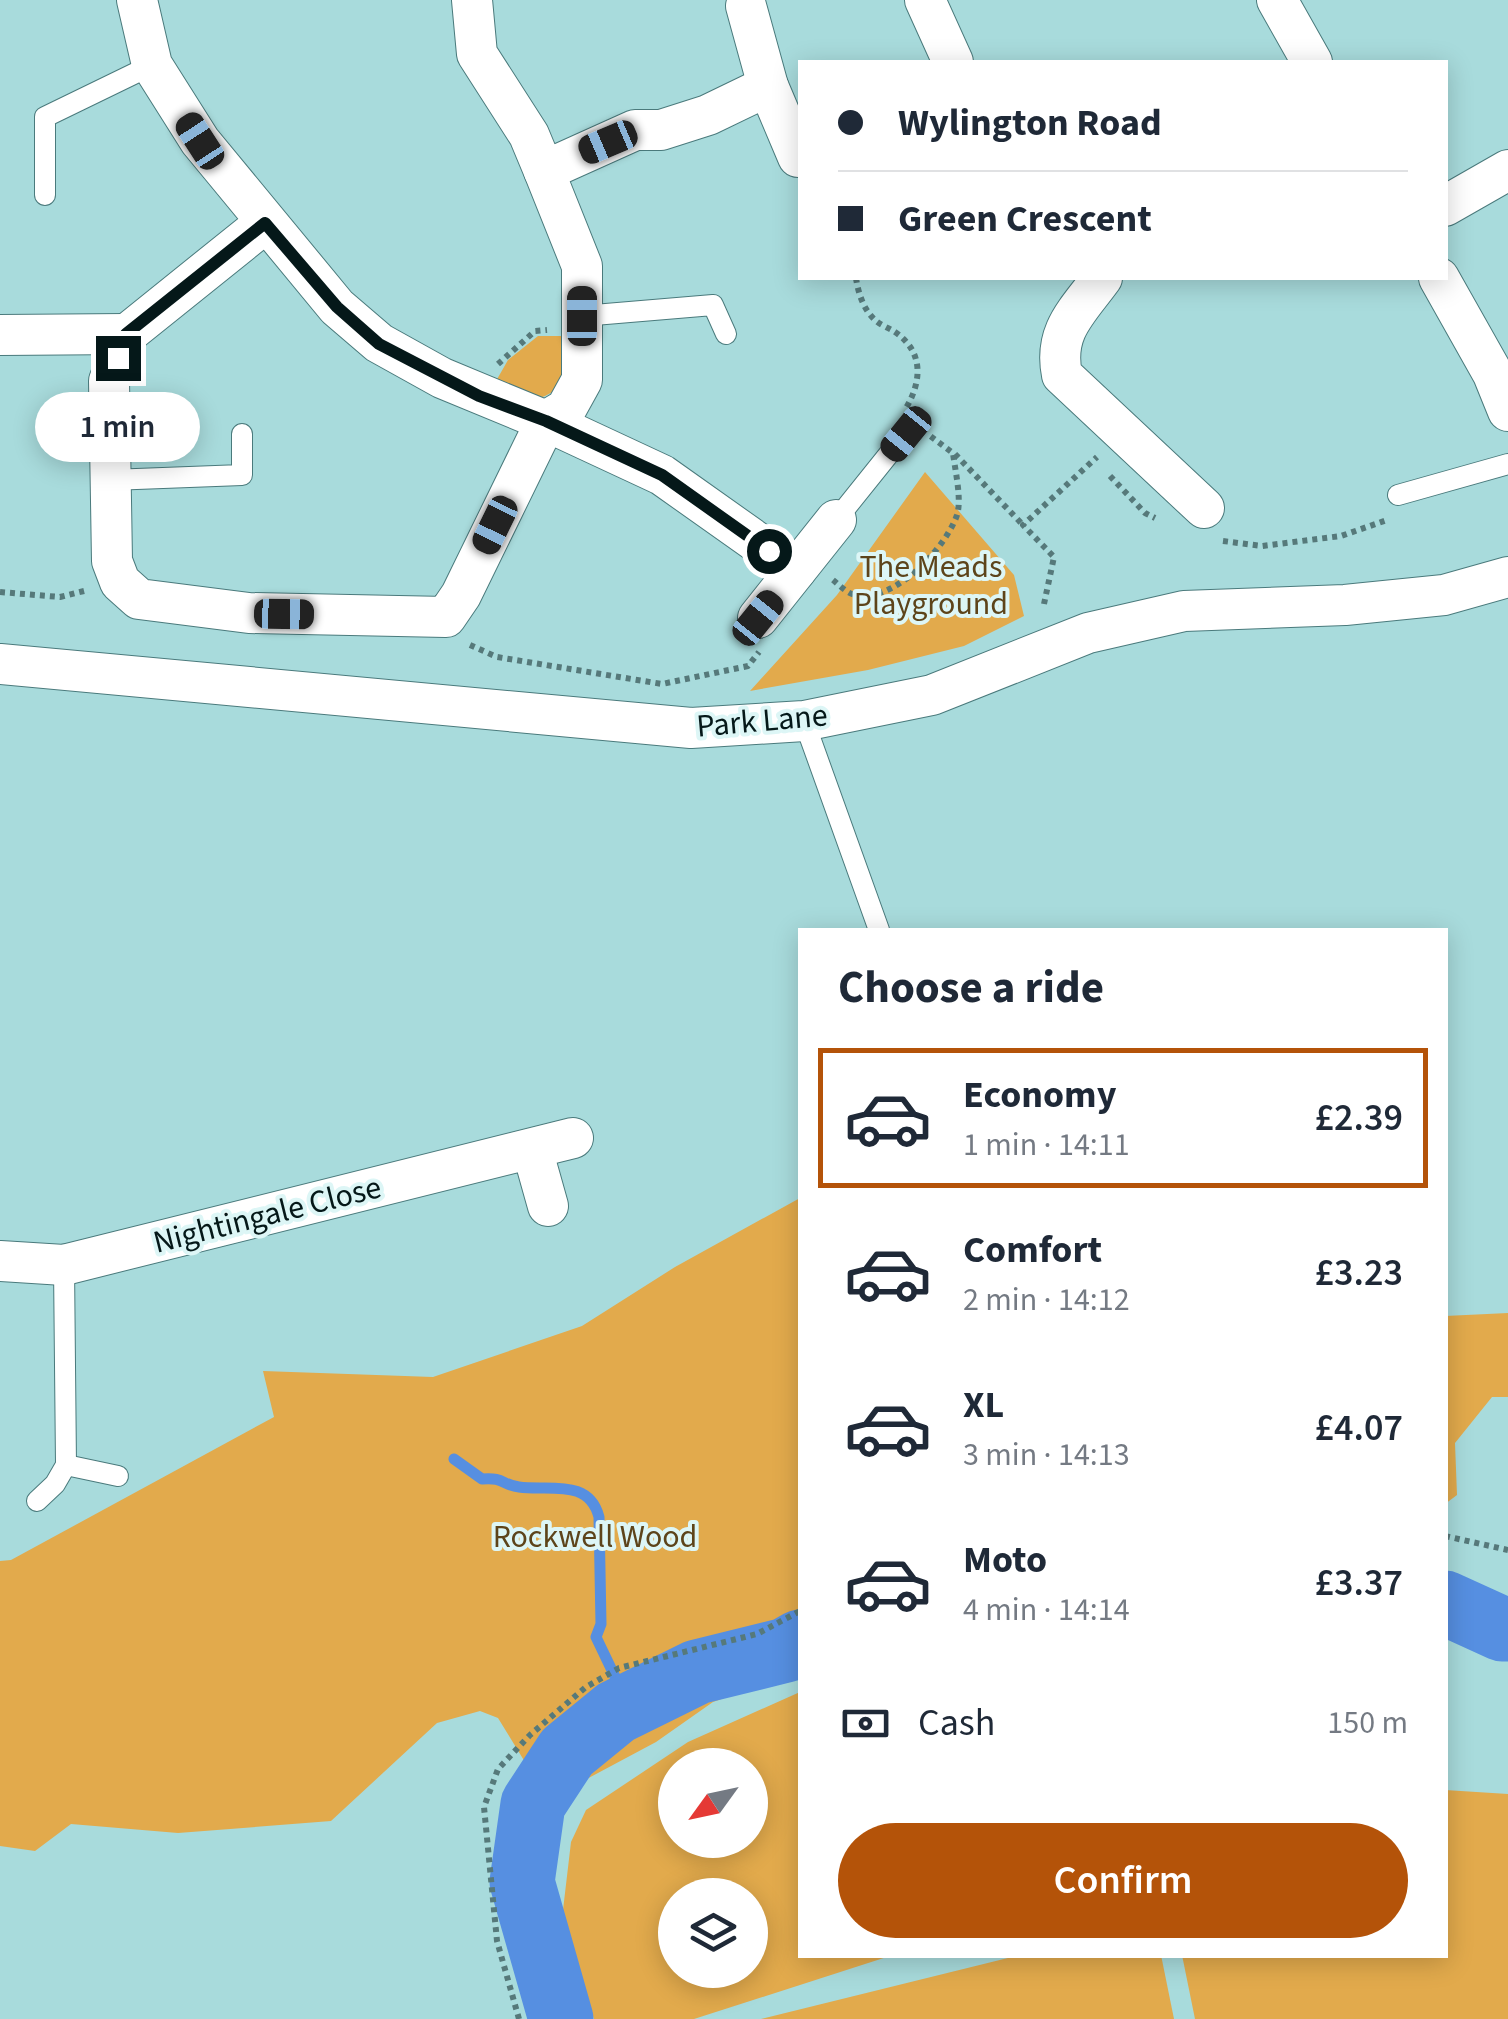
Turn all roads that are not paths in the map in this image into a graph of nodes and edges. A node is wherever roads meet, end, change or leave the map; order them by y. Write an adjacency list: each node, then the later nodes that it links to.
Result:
1 (137, 0): 8 (street)
2 (472, 0): 12 (street)
3 (925, 0): 6 (street)
4 (1277, 0): 7 (street)
5 (746, 6): 9 (street)
6 (952, 60)
7 (1311, 60)
8 (152, 65): 13 (lane); 15 (street)
9 (768, 86): 10 (street); 12 (street)
10 (798, 157)
11 (1508, 170): 14 (street)
12 (544, 171): 18 (street)
13 (45, 194)
14 (1448, 204)
15 (265, 223): 19 (street); 23 (street)
16 (1101, 280): 30 (street)
17 (1439, 280): 22 (street)
18 (582, 322): 20 (lane); 23 (street)
19 (126, 334): 21 (street); 27 (street)
20 (726, 334)
21 (0, 335)
22 (1508, 411)
23 (546, 421): 27 (street); 31 (street)
24 (242, 434): 27 (lane)
25 (906, 434): 29 (lane)
26 (1508, 464): 28 (lane)
27 (110, 480)
28 (1398, 496)
29 (836, 520): 31 (street)
30 (1213, 525)
31 (810, 572): 33 (street)
32 (1508, 577): 35 (street, Park Lane)
33 (759, 634)
34 (0, 664): 35 (street, Park Lane)
35 (804, 721): 36 (lane)
36 (878, 928)
37 (573, 1138): 38 (street, Nightingale Close)
38 (532, 1149): 39 (street); 41 (street, Nightingale Close)
39 (548, 1206)
40 (0, 1260): 41 (street, Nightingale Close)
41 (64, 1264): 42 (lane)
42 (66, 1466): 43 (lane); 44 (lane)
43 (118, 1476)
44 (37, 1501)

